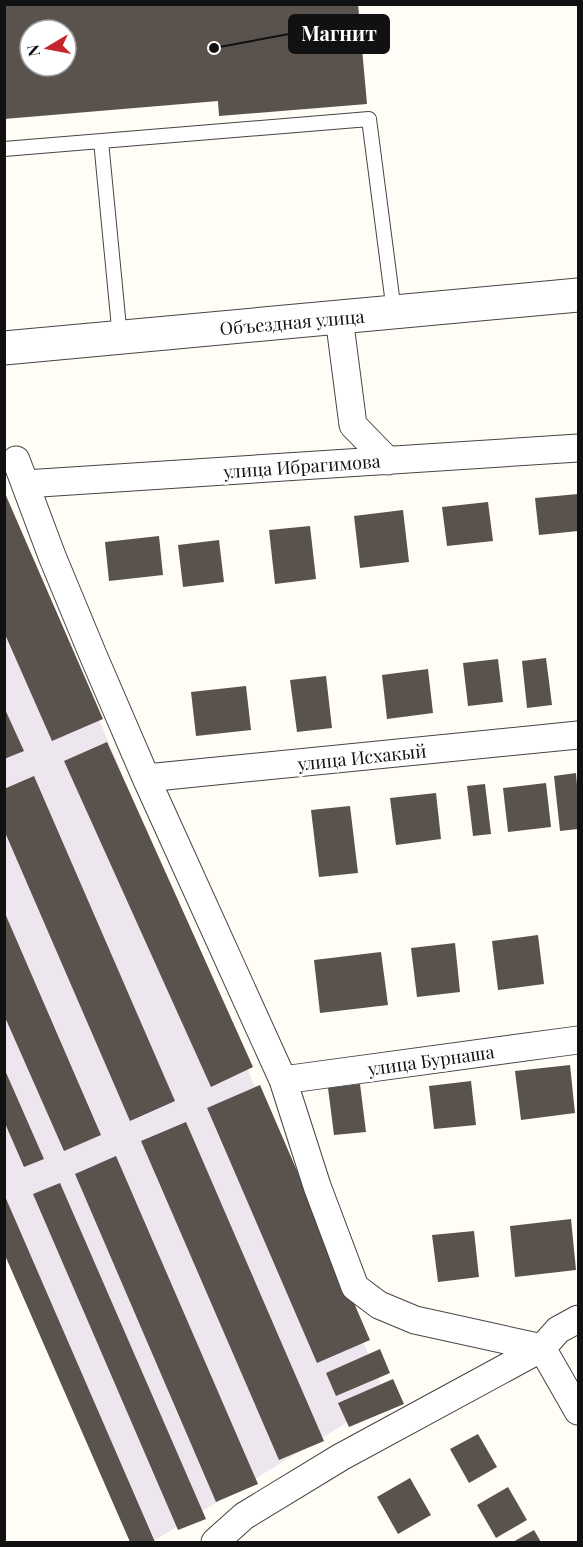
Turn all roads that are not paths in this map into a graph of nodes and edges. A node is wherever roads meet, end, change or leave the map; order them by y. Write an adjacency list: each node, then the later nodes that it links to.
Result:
1 (101, 141): 2 (lane); 4 (lane); 6 (lane)
2 (4, 149)
3 (579, 295): 4 (street, Объездная улица)
4 (394, 312): 5 (street, Объездная улица)
5 (339, 317): 6 (street, Объездная улица); 9 (street)
6 (120, 338): 7 (street, Объездная улица)
7 (4, 348)
8 (579, 448): 9 (street, улица Ибрагимова)
9 (388, 461): 11 (street, улица Ибрагимова)
10 (579, 735): 11 (street, улица Исхакый)
11 (146, 778): 13 (street)
12 (579, 1040): 13 (street, улица Бурнаша)
13 (283, 1080): 15 (street)
14 (579, 1319): 15 (street)
15 (542, 1348): 16 (street); 17 (street)
16 (579, 1411)
17 (215, 1542)

